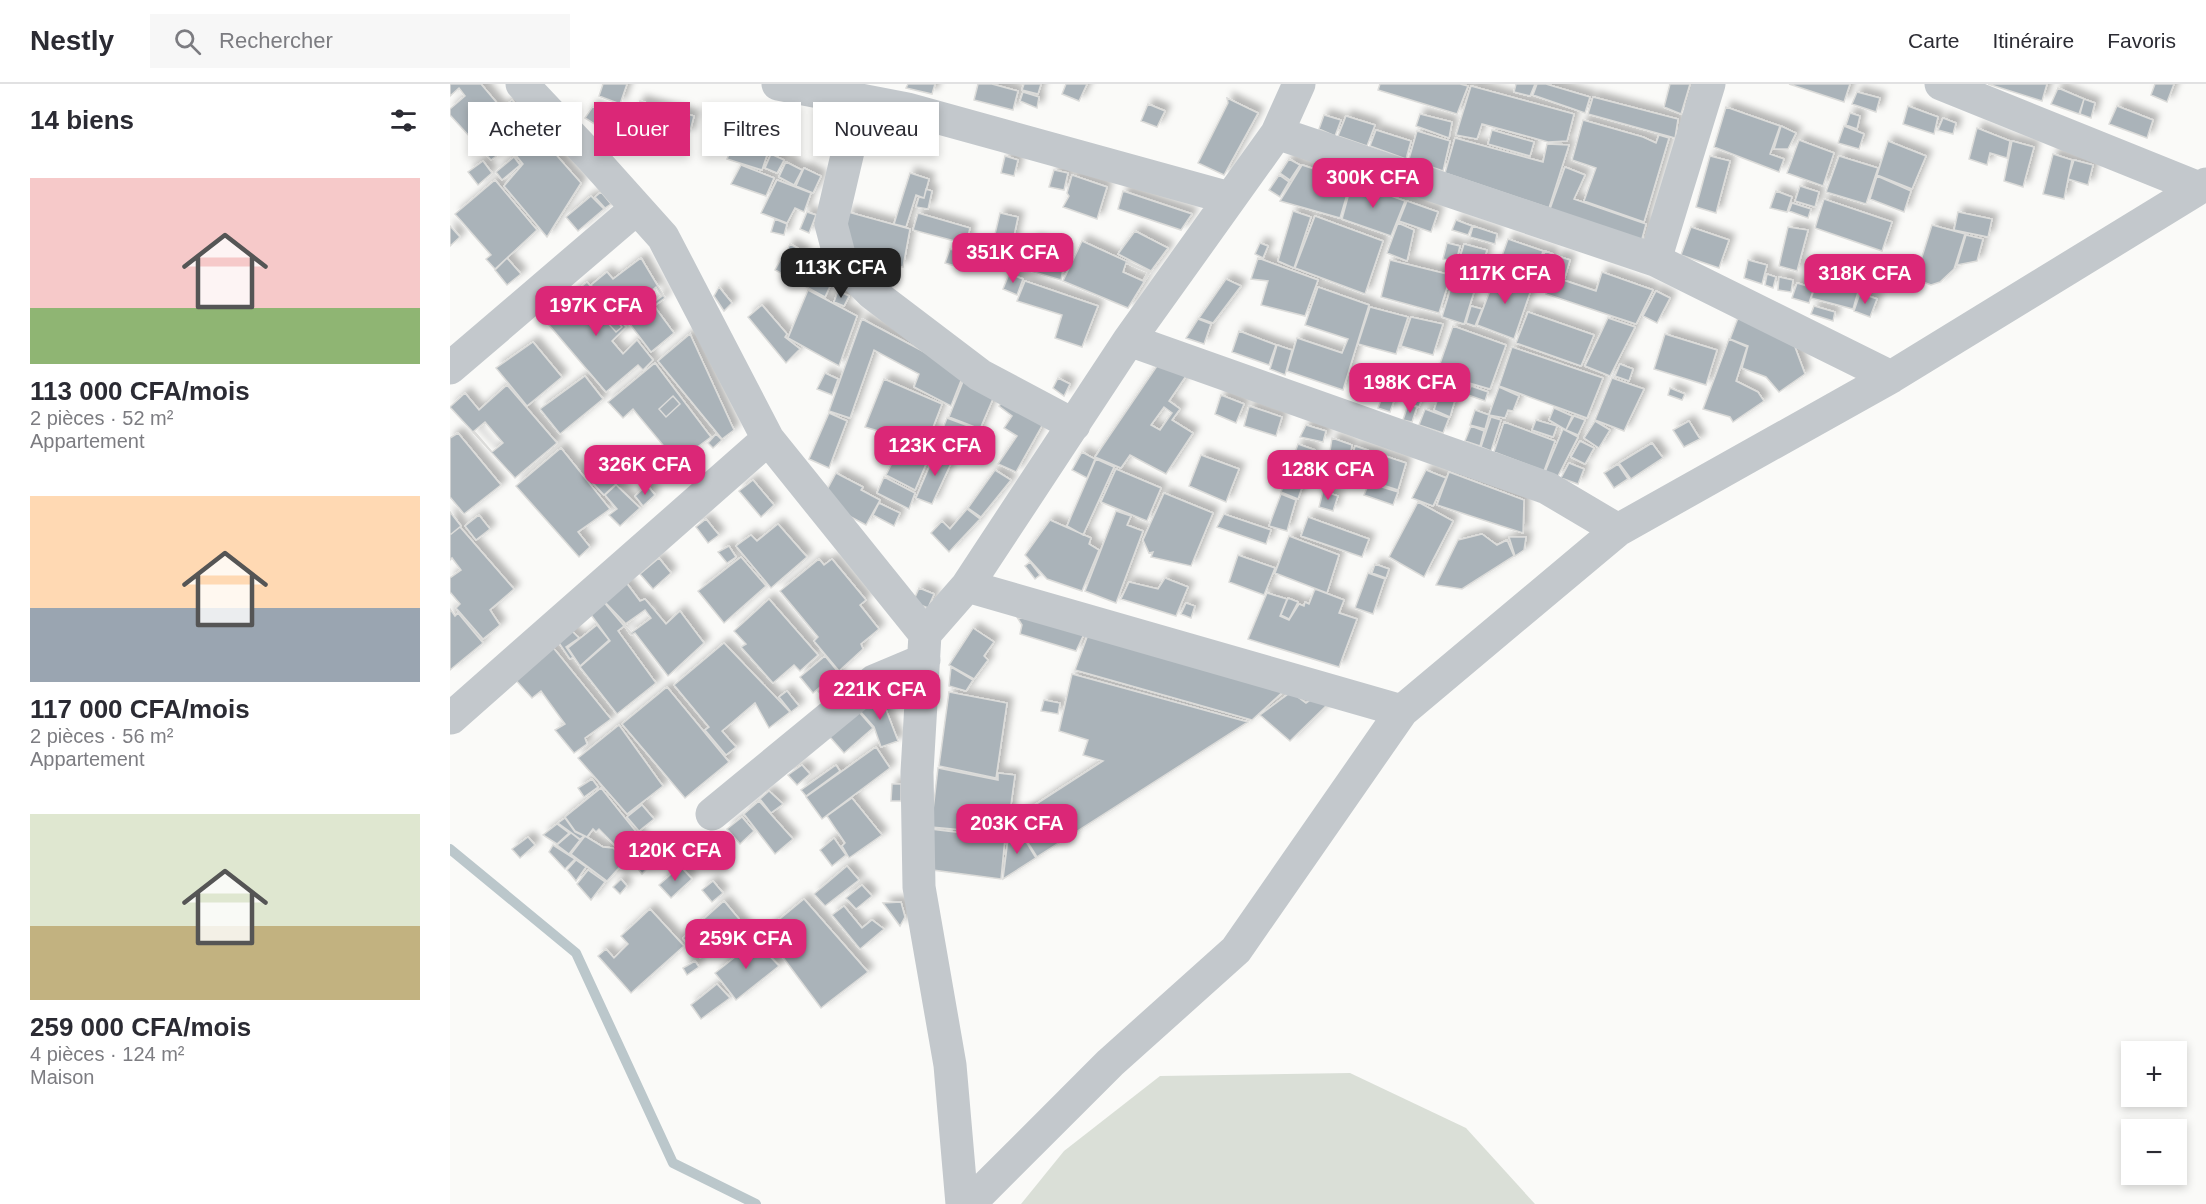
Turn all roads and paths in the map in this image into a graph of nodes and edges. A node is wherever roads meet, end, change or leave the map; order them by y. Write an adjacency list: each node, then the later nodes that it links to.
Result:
1 (522, 84): 10 (street)
2 (778, 84): 6 (street)
3 (1299, 84): 7 (street)
4 (1708, 84): 11 (street)
5 (1941, 84): 8 (street)
6 (860, 100): 9 (street); 15 (street)
7 (1277, 133): 9 (street); 11 (street)
8 (2203, 186): 14 (street)
9 (1228, 198): 12 (street)
10 (637, 208): 13 (street); 16 (street)
11 (1655, 260): 14 (street)
12 (1129, 340): 15 (street); 17 (street)
13 (450, 368)
14 (1891, 377): 17 (street)
15 (1074, 425): 18 (street)
16 (768, 439): 19 (street); 21 (street)
17 (1618, 530): 20 (street)
18 (967, 586): 19 (street); 20 (street)
19 (925, 647): 22 (street); 23 (street)
20 (1402, 711): 24 (street)
21 (451, 718)
22 (712, 814)
23 (962, 1204)
24 (969, 1204)

